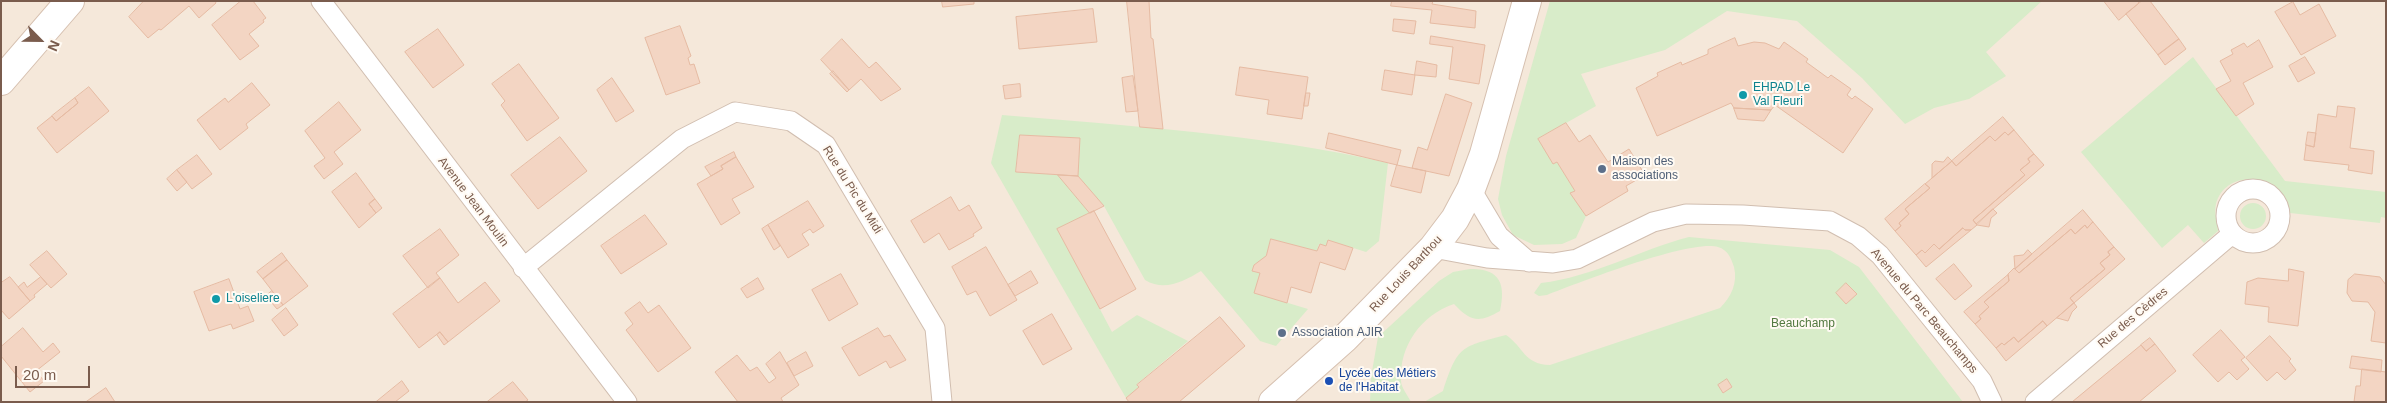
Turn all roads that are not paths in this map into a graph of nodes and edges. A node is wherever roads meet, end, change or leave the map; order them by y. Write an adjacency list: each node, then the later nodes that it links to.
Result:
1 (70, 1): 4 (street)
2 (321, 1): 9 (street, Avenue Jean Moulin)
3 (1527, 1): 5 (street, Rue Louis Barthou)
4 (1, 81)
5 (1471, 189): 7 (street, Rue Louis Barthou); 8 (street)
6 (2232, 234): 14 (street, Rue des Cèdres)
7 (1433, 248): 8 (street, Avenue du Parc Beauchamps); 12 (street, Rue Louis Barthou)
8 (1529, 262): 13 (street, Avenue du Parc Beauchamps)
9 (523, 268): 10 (street, Avenue Jean Moulin); 11 (street, Rue du Pic du Midi)
10 (626, 402)
11 (942, 402)
12 (1273, 402)
13 (1992, 402)
14 (2035, 402)

